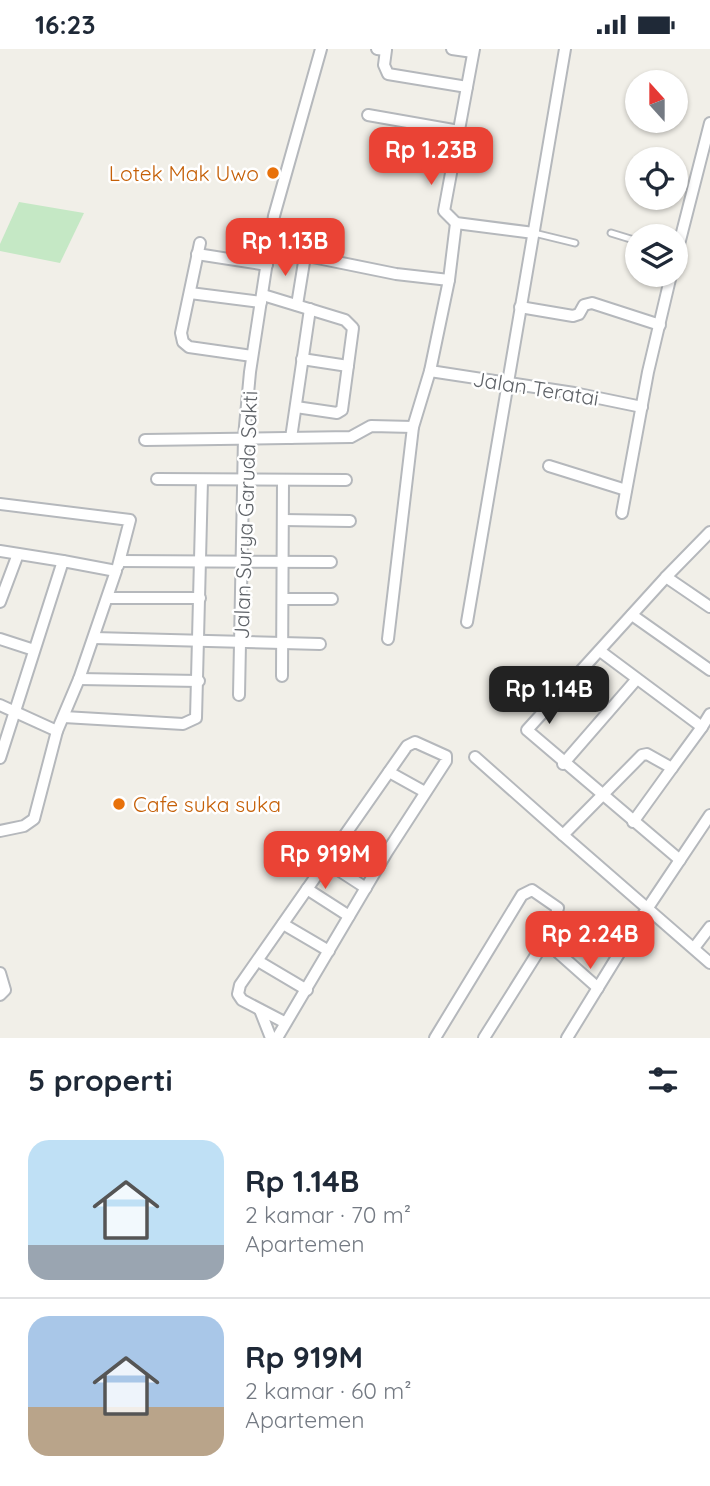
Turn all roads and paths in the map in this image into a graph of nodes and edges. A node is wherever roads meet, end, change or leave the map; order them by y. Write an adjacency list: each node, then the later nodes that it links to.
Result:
1 (321, 49): 17 (street, Jalan Surya Garuda Sakti)
2 (377, 49): 3 (street)
3 (387, 49): 7 (street)
4 (452, 49): 6 (street)
5 (565, 49): 13 (street)
6 (473, 51): 7 (street)
7 (467, 87): 10 (street)
8 (368, 115): 10 (street)
9 (710, 123): 12 (street)
10 (458, 131): 11 (street)
11 (456, 223): 13 (street); 20 (street)
12 (684, 224)
13 (534, 233): 16 (lane); 25 (street)
14 (611, 233): 15 (lane)
15 (625, 237)
16 (575, 243)
17 (268, 248): 18 (street); 19 (street, Jalan Surya Garuda Sakti)
18 (305, 256): 20 (street); 24 (street)
19 (267, 265): 22 (street); 23 (street, Jalan Surya Garuda Sakti)
20 (449, 280): 31 (street)
21 (668, 287): 27 (street)
22 (190, 293): 23 (street); 28 (street)
23 (262, 299): 24 (street); 28 (street, Jalan Surya Garuda Sakti)
24 (297, 305): 26 (street)
25 (520, 307): 27 (street); 32 (street)
26 (310, 309): 29 (street); 30 (street)
27 (660, 325): 34 (street)
28 (252, 356): 36 (street, Jalan Surya Garuda Sakti)
29 (302, 359): 30 (street); 33 (street)
30 (348, 366): 33 (street)
31 (430, 371): 32 (street, Jalan Teratai); 35 (street)
32 (507, 383): 34 (street, Jalan Teratai); 67 (street)
33 (296, 407): 37 (street)
34 (642, 407): 45 (street)
35 (413, 427): 37 (street); 70 (street)
36 (244, 437): 37 (street); 38 (street); 41 (street, Jalan Surya Garuda Sakti)
37 (291, 438)
38 (145, 440)
39 (549, 466): 45 (street)
40 (157, 479): 42 (street)
41 (243, 479): 42 (street); 43 (street); 56 (street, Jalan Surya Garuda Sakti)
42 (202, 480): 54 (street)
43 (283, 480): 44 (street); 48 (street)
44 (346, 480)
45 (626, 490): 47 (street)
46 (0, 504): 58 (street)
47 (622, 513)
48 (283, 520): 49 (street); 55 (street)
49 (350, 521)
50 (710, 532): 59 (street)
51 (0, 551): 52 (street)
52 (18, 554): 53 (street); 64 (street)
53 (63, 561): 58 (street); 75 (street)
54 (200, 561): 56 (street); 58 (street); 61 (street)
55 (282, 561): 56 (street); 57 (street); 62 (street)
56 (241, 562): 71 (street, Jalan Surya Garuda Sakti)
57 (331, 562)
58 (118, 566): 60 (street)
59 (666, 577): 65 (street); 66 (street)
60 (108, 598): 61 (street); 68 (street)
61 (200, 598): 72 (street)
62 (283, 599): 63 (street); 73 (street)
63 (332, 599)
64 (0, 601)
65 (710, 607)
66 (632, 615): 76 (street); 77 (street)
67 (467, 622)
68 (94, 638): 72 (street); 79 (street)
69 (0, 639): 75 (street)
70 (388, 639)
71 (241, 642): 72 (street); 73 (street); 82 (street, Jalan Surya Garuda Sakti)
72 (198, 643): 80 (street)
73 (283, 643): 74 (street); 78 (street)
74 (320, 644)
75 (34, 650): 84 (street)
76 (600, 651): 81 (street); 91 (street)
77 (710, 670)
78 (282, 676)
79 (79, 679): 80 (street); 86 (street)
80 (199, 681): 86 (street)
81 (636, 681): 87 (street); 91 (street)
82 (239, 695)
83 (0, 705): 84 (street)
84 (17, 713): 88 (street); 90 (street)
85 (710, 714): 87 (street)
86 (64, 717): 88 (street)
87 (702, 727): 92 (street)
88 (57, 731): 98 (street)
89 (475, 757): 99 (street)
90 (0, 758)
91 (564, 764): 95 (street)
92 (672, 768): 95 (street); 97 (street)
93 (389, 772): 94 (street); 94 (street); 101 (street)
94 (425, 792): 102 (street)
95 (600, 795): 97 (street); 99 (street)
96 (710, 815): 100 (street)
97 (633, 822): 100 (street)
98 (0, 831)
99 (563, 835): 104 (street)
100 (680, 860): 104 (street)
101 (326, 862): 102 (street); 103 (street)
102 (366, 888): 105 (street)
103 (307, 890): 105 (street); 106 (street)
104 (648, 908): 109 (street); 114 (street)
105 (349, 916): 110 (street)
106 (283, 924): 110 (street); 111 (street)
107 (710, 927): 109 (street)
108 (545, 947): 114 (street); 121 (street); 122 (street)
109 (694, 948): 112 (street)
110 (329, 951): 115 (street)
111 (258, 961): 115 (street); 117 (street)
112 (710, 963)
113 (0, 972): 116 (street)
114 (598, 988): 123 (street)
115 (307, 990): 118 (street)
116 (0, 995)
117 (260, 1010): 118 (street); 119 (street)
118 (286, 1023): 120 (street)
119 (271, 1038)
120 (277, 1038)
121 (435, 1038)
122 (484, 1038)
123 (567, 1038)

